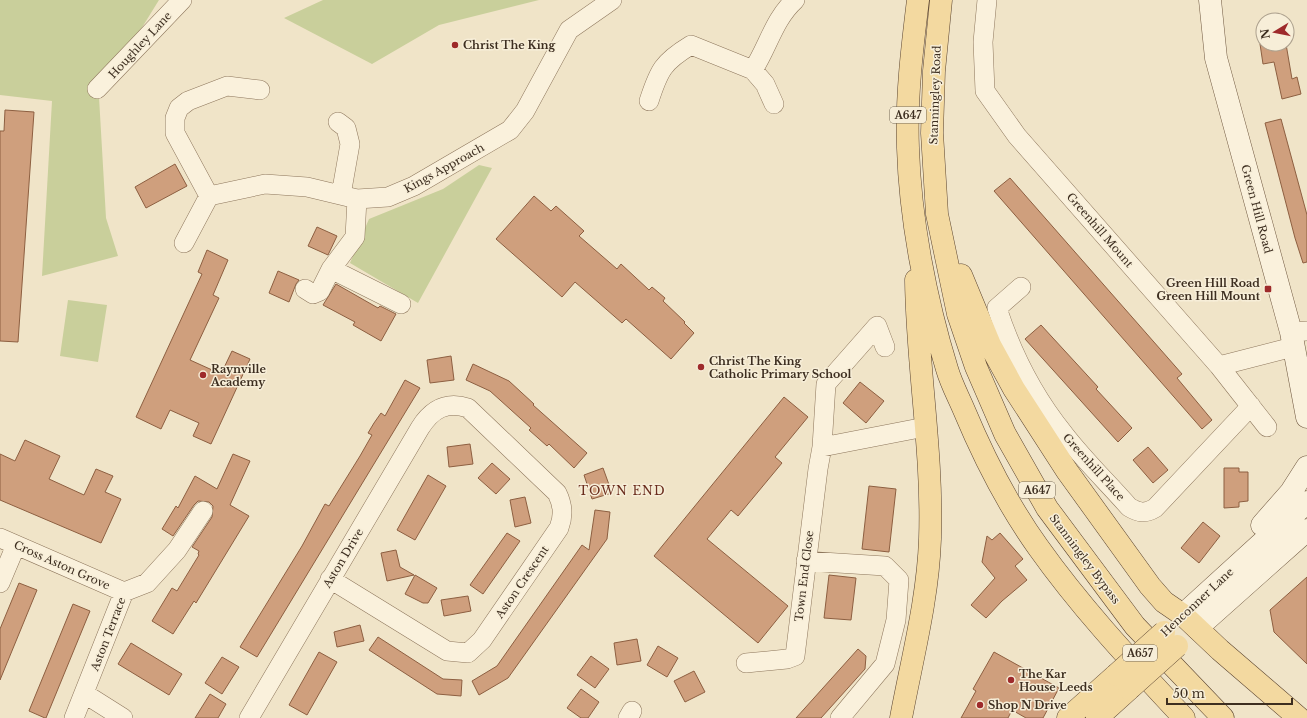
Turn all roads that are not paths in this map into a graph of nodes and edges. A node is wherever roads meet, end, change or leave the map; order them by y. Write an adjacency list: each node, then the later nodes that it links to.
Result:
1 (182, 0): 9 (street, Houghley Lane)
2 (612, 0): 15 (street, Kings Approach)
3 (795, 0): 8 (street)
4 (918, 0): 17 (main road, A647)
5 (941, 0): 16 (main road, Stanningley Road / A647)
6 (987, 0): 25 (street, Greenhill Mount)
7 (1210, 0): 23 (street, Green Hill Road)
8 (753, 70): 11 (street); 12 (street)
9 (97, 89)
10 (260, 90): 14 (street)
11 (649, 101)
12 (774, 104)
13 (338, 122): 15 (street)
14 (209, 196): 15 (street, Kings Approach); 18 (street)
15 (349, 197): 19 (street)
16 (938, 214): 42 (main road, A647); 54 (main road, Stanningley Bypass / A647)
17 (916, 231): 29 (main road, A647); 53 (main road, A647)
18 (184, 243)
19 (331, 269): 21 (street); 22 (street)
20 (1022, 287): 27 (street, Greenhill Place)
21 (305, 289)
22 (401, 304)
23 (1297, 337): 25 (street); 28 (street, Green Hill Road)
24 (885, 347): 31 (street, Town End Close)
25 (1219, 366): 27 (street, Greenhill Mount)
26 (445, 405): 39 (street, Aston Drive); 39 (street, Aston Crescent)
27 (1251, 406): 30 (street, Greenhill Mount)
28 (1307, 417)
29 (925, 427): 31 (street); 50 (main road, A647)
30 (1267, 428)
31 (822, 447): 37 (street, Town End Close)
32 (1307, 467): 38 (street)
33 (1307, 502): 38 (street, Henconner Lane)
34 (203, 511): 41 (street, Aston Terrace)
35 (1307, 530): 42 (street, Henconner Lane)
36 (8, 541): 40 (street); 41 (street, Cross Aston Grove)
37 (806, 561): 43 (street, Town End Close); 49 (street)
38 (1224, 575): 42 (street, Henconner Lane)
39 (330, 579): 48 (street, Aston Drive)
40 (0, 583)
41 (124, 592): 45 (street, Aston Terrace)
42 (1190, 621): 44 (main road, Henconner Lane / A657, bridge); 55 (main road, A647)
43 (746, 663)
44 (1122, 682): 51 (main road, Henconner Lane / A657); 52 (main road, Henconner Lane)
45 (85, 694): 46 (street, Aston Terrace); 47 (street)
46 (74, 718)
47 (123, 718)
48 (249, 718)
49 (840, 718)
50 (901, 718)
51 (1068, 718)
52 (1097, 718)
53 (1184, 718)
54 (1223, 718)
55 (1298, 718)

